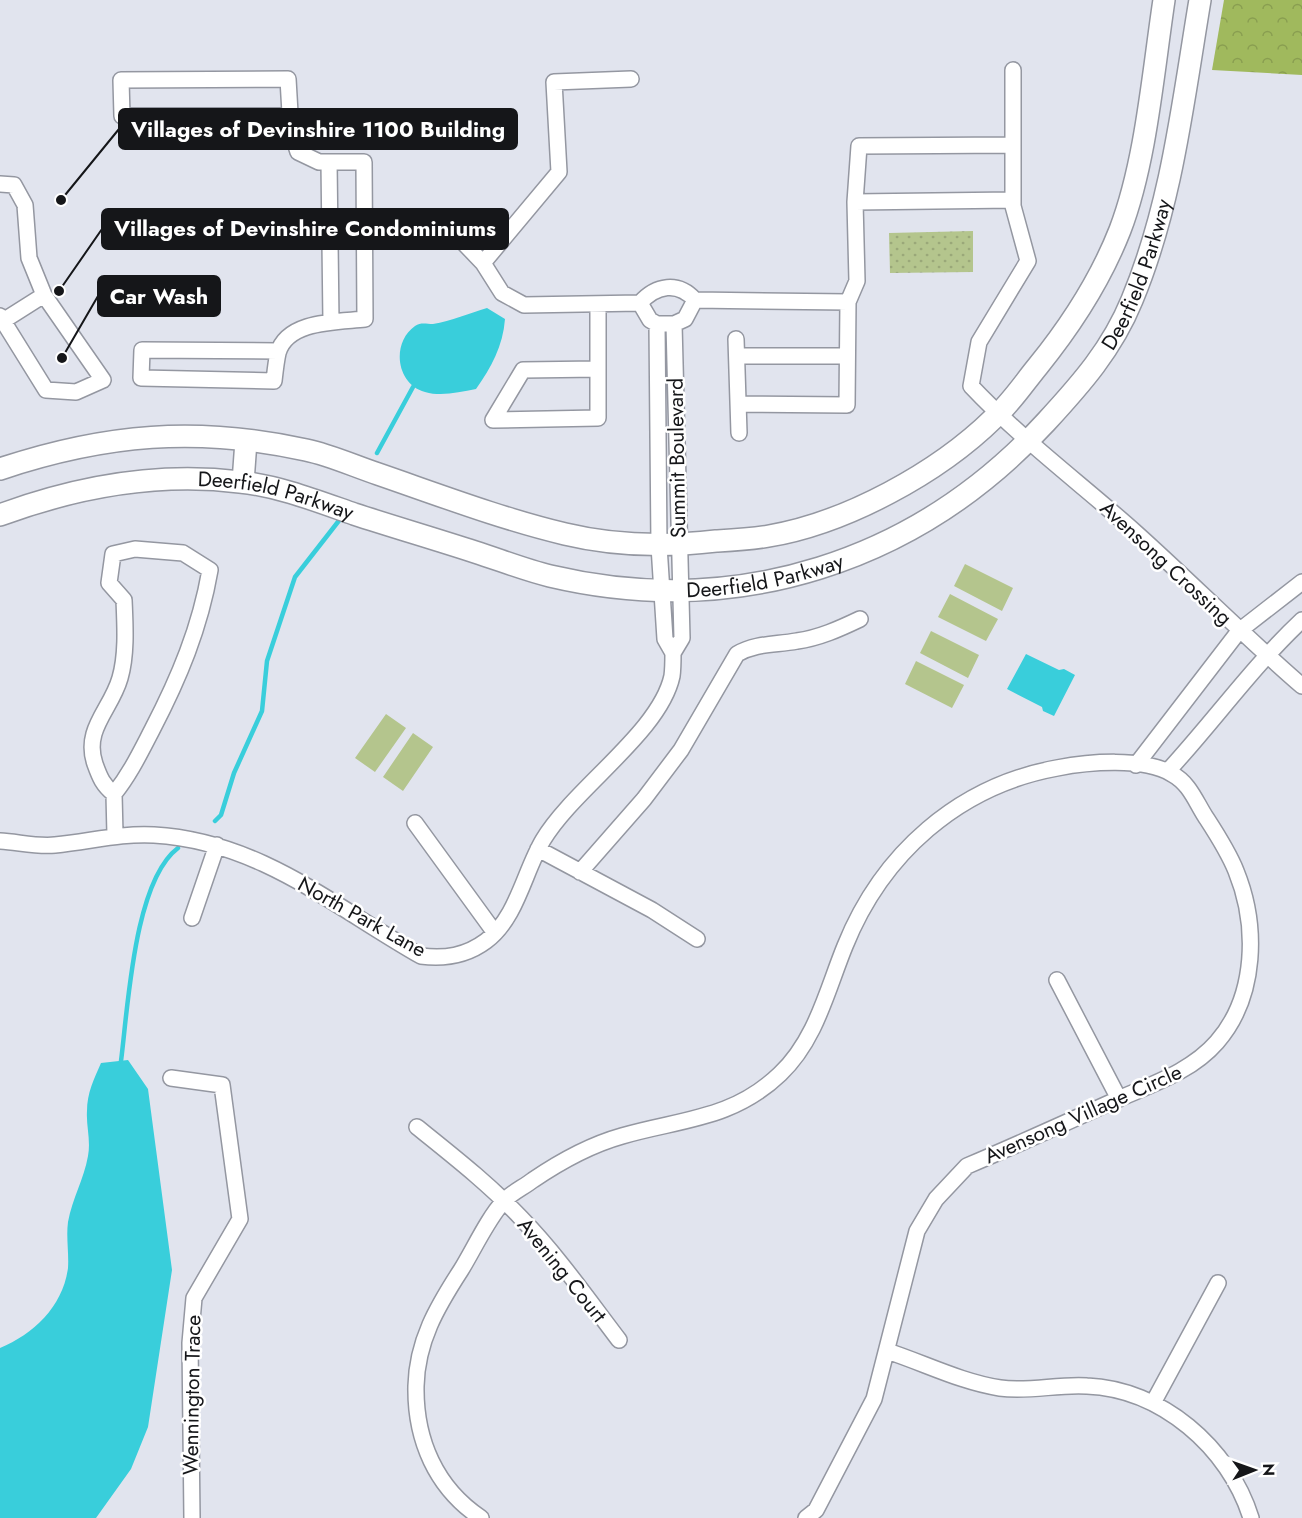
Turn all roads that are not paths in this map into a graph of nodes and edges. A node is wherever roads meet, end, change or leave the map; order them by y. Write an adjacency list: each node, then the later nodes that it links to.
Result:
1 (1164, 0): 29 (main road, Deerfield Parkway)
2 (1200, 0): 31 (main road, Deerfield Parkway)
3 (1012, 70): 6 (street)
4 (632, 79): 13 (street)
5 (290, 116): 5 (street); 7 (street)
6 (1013, 145): 9 (street); 10 (street)
7 (329, 162): 11 (street); 12 (street)
8 (0, 184): 14 (street)
9 (1013, 200): 10 (street); 29 (street, Avensong Crossing)
10 (855, 202): 16 (street)
11 (365, 235): 12 (street); 13 (street); 20 (street)
12 (328, 237): 20 (street)
13 (483, 263): 18 (street)
14 (44, 295): 19 (street); 19 (street)
15 (695, 300): 16 (street); 17 (street); 22 (street)
16 (848, 302): 26 (street)
17 (640, 303): 18 (street); 21 (street)
18 (598, 304): 27 (street)
19 (1, 318)
20 (331, 322): 24 (street)
21 (657, 324): 22 (street); 36 (street, Summit Boulevard)
22 (674, 324): 36 (street, Summit Boulevard)
23 (736, 339): 25 (street)
24 (278, 351): 24 (street)
25 (737, 356): 26 (street); 28 (street)
26 (847, 356): 28 (street)
27 (598, 369): 27 (street)
28 (739, 404): 30 (street)
29 (998, 415): 31 (street, Avensong Crossing); 36 (main road, Deerfield Parkway)
30 (739, 434)
31 (1029, 440): 38 (main road, Deerfield Parkway); 41 (street, Avensong Crossing)
32 (246, 441): 33 (main road, Deerfield Parkway); 34 (main road); 36 (main road, Deerfield Parkway)
33 (0, 469)
34 (243, 482): 35 (main road, Deerfield Parkway); 38 (main road, Deerfield Parkway)
35 (0, 515)
36 (669, 545): 38 (street, Summit Boulevard)
37 (1302, 582): 41 (street)
38 (671, 591): 51 (street, North Park Lane)
39 (860, 620): 52 (street)
40 (1302, 620): 42 (street)
41 (1239, 631): 42 (street, Avensong Crossing); 44 (street)
42 (1266, 655): 43 (street, Avensong Crossing); 45 (street)
43 (1302, 686)
44 (1136, 765): 45 (street); 60 (street)
45 (1168, 771): 58 (street, Avensong Village Circle)
46 (114, 794): 46 (street); 48 (street)
47 (415, 824): 54 (street)
48 (115, 835): 49 (street, North Park Lane); 50 (street, North Park Lane)
49 (0, 841)
50 (217, 845): 53 (street); 54 (street, North Park Lane)
51 (538, 849): 52 (street); 54 (street, North Park Lane)
52 (580, 872): 55 (street)
53 (192, 918)
54 (495, 933)
55 (697, 939)
56 (1057, 980): 58 (street)
57 (171, 1078): 66 (street, Wennington Trace)
58 (1119, 1099): 63 (street, Avensong Village Circle)
59 (417, 1127): 60 (street, Avening Court)
60 (504, 1200): 62 (street, Avening Court); 67 (street)
61 (1218, 1283): 64 (street)
62 (619, 1340)
63 (887, 1351): 64 (street); 65 (street, Avensong Village Circle)
64 (1153, 1403): 68 (street)
65 (816, 1515)
66 (192, 1518)
67 (481, 1518)
68 (1251, 1518)

